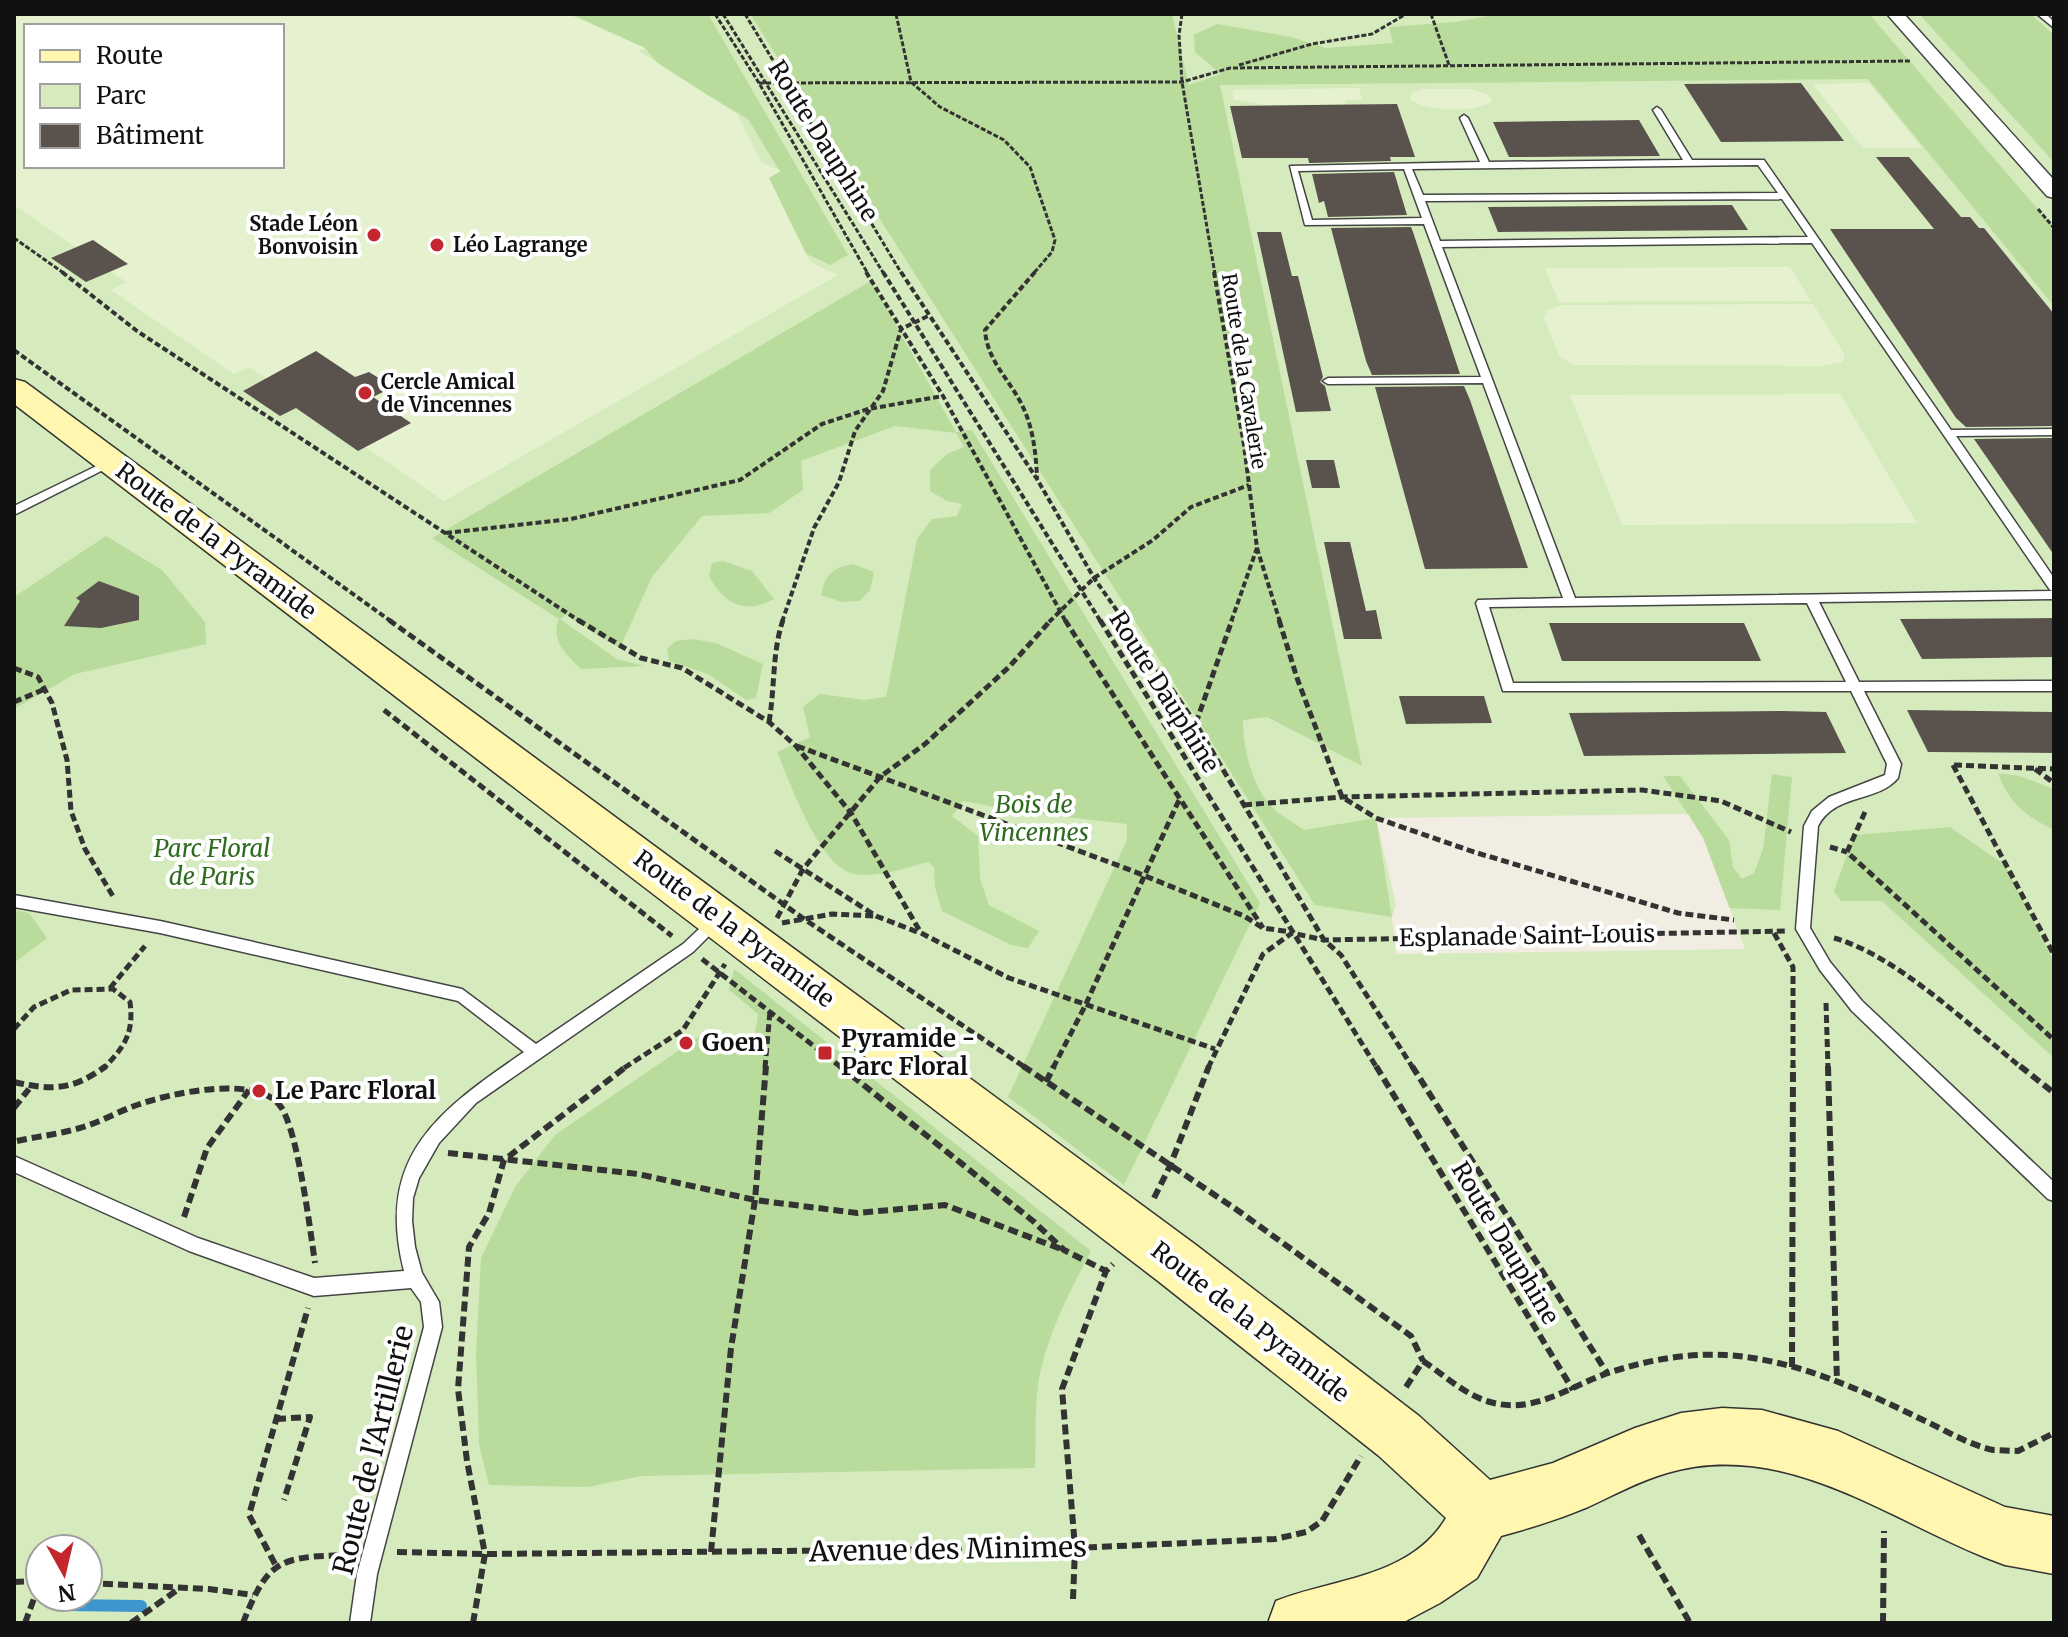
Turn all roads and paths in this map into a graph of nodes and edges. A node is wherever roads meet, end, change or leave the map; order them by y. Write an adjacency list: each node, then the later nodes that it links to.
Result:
1 (715, 14): 17 (path)
2 (723, 14): 17 (path, Route Dauphine)
3 (745, 14): 14 (path, Route Dauphine)
4 (896, 14): 15 (path)
5 (1182, 14): 16 (path, Route de la Cavalerie)
6 (1406, 14): 13 (path)
7 (1431, 14): 12 (path)
8 (1895, 14): 23 (street)
9 (2041, 14): 10 (lane)
10 (2054, 26)
11 (1911, 61): 12 (path)
12 (1449, 65): 13 (path)
13 (1230, 68): 16 (path)
14 (786, 82): 15 (path); 17 (path); 30 (path, Route Dauphine)
15 (911, 82): 16 (path); 42 (path)
16 (1182, 82): 43 (path, Route de la Cavalerie)
17 (762, 83): 31 (path, Route Dauphine); 32 (path)
18 (1657, 110): 20 (lane)
19 (1464, 118): 21 (lane)
20 (1689, 163): 21 (lane); 24 (lane)
21 (1486, 165): 22 (lane)
22 (1407, 166): 25 (lane); 26 (lane)
23 (2054, 192)
24 (1785, 196): 25 (lane); 28 (lane)
25 (1419, 198): 26 (lane)
26 (1428, 221): 29 (lane)
27 (14, 238): 45 (path)
28 (1815, 240): 29 (lane); 40 (lane)
29 (1437, 244): 34 (lane)
30 (928, 316): 31 (path); 42 (path, Route Dauphine)
31 (915, 322): 32 (path); 49 (path, Route Dauphine)
32 (901, 329): 37 (path); 38 (path)
33 (14, 350): 76 (path, Route de la Pyramide)
34 (1488, 380): 35 (lane); 52 (lane)
35 (1328, 381)
36 (14, 389): 41 (street, Route de la Pyramide)
37 (943, 396): 38 (path); 53 (path)
38 (868, 409): 45 (path); 59 (path)
39 (2054, 432): 40 (lane)
40 (1948, 433): 48 (lane)
41 (111, 462): 44 (lane); 88 (street, Route de la Pyramide)
42 (1037, 479): 47 (path, Route Dauphine)
43 (1249, 485): 46 (path, Route de la Cavalerie); 47 (path)
44 (14, 511)
45 (445, 533): 59 (path)
46 (1257, 548): 60 (path, Route de la Cavalerie); 67 (path)
47 (1094, 578): 49 (path); 60 (path, Route Dauphine)
48 (2054, 587)
49 (1080, 592): 53 (path); 85 (path, Route Dauphine)
50 (2054, 595): 51 (lane)
51 (1811, 599): 52 (lane); 56 (lane)
52 (1571, 602): 56 (lane)
53 (1059, 611): 64 (path); 68 (path)
54 (14, 668): 57 (path)
55 (2054, 686): 56 (lane)
56 (1855, 687): 66 (lane)
57 (45, 689): 58 (path); 80 (path)
58 (14, 702)
59 (769, 722): 61 (path)
60 (1196, 724): 69 (path, Route Dauphine)
61 (796, 746): 64 (path, Esplanade Saint-Louis); 70 (path)
62 (2034, 768): 63 (path); 65 (path); 89 (path)
63 (2054, 769)
64 (880, 777): 70 (path); 74 (path, Esplanade Saint-Louis)
65 (2054, 783)
66 (1875, 789): 71 (lane); 95 (path)
67 (1342, 797): 69 (path); 71 (path); 79 (path)
68 (1179, 799): 74 (path); 82 (path)
69 (1244, 805): 87 (path, Route Dauphine)
70 (851, 813): 73 (path); 84 (path)
71 (1810, 840): 83 (lane)
72 (775, 851): 73 (path)
73 (803, 869): 76 (path); 77 (path)
74 (1145, 875): 82 (path, Esplanade Saint-Louis); 92 (path)
75 (14, 901): 80 (lane)
76 (784, 904): 78 (path, Route de la Pyramide); 78 (path)
77 (876, 916): 78 (path); 84 (path)
78 (804, 919): 99 (path, Route de la Pyramide)
79 (1734, 920)
80 (128, 921): 81 (lane)
81 (160, 927): 91 (path); 97 (lane)
82 (1263, 928): 85 (path, Esplanade Saint-Louis)
83 (1803, 929): 86 (path, Esplanade Saint-Louis); 90 (lane); 102 (path, Esplanade Saint-Louis)
84 (921, 933): 92 (path)
85 (1292, 933): 87 (path, Esplanade Saint-Louis); 96 (path); 119 (path, Route Dauphine)
86 (1774, 933): 87 (path, Esplanade Saint-Louis); 116 (path)
87 (1324, 940): 117 (path, Route Dauphine)
88 (720, 944): 93 (path); 97 (lane, Route de l'Artillerie); 106 (path); 113 (street, Route de la Pyramide)
89 (2054, 955)
90 (1825, 966): 109 (lane); 118 (path)
91 (110, 988): 94 (path); 100 (path)
92 (1085, 1006): 96 (path); 99 (path)
93 (770, 1011): 110 (path); 112 (path)
94 (14, 1029)
95 (2054, 1040)
96 (1215, 1049): 108 (path)
97 (535, 1052): 105 (lane, Route de l'Artillerie)
98 (14, 1082): 100 (path)
99 (1046, 1082): 108 (path, Route de la Pyramide)
100 (29, 1089): 103 (path)
101 (249, 1090): 104 (path); 111 (path); 115 (path)
102 (2054, 1093)
103 (14, 1108)
104 (14, 1142)
105 (424, 1150): 106 (path); 114 (lane, Route de l'Artillerie)
106 (504, 1160): 110 (path); 132 (path)
107 (14, 1164): 111 (lane)
108 (1170, 1166): 113 (path); 120 (path, Route de la Pyramide)
109 (2054, 1193)
110 (755, 1200): 112 (path); 131 (path)
111 (187, 1241): 115 (lane)
112 (1064, 1250): 113 (path)
113 (1118, 1250): 126 (street, Route de la Pyramide); 130 (path)
114 (416, 1279): 115 (lane); 141 (lane, Route de l'Artillerie)
115 (314, 1287): 121 (path)
116 (1792, 1367)
117 (1607, 1373)
118 (1837, 1382)
119 (1573, 1390)
120 (1403, 1392)
121 (276, 1419): 125 (path); 133 (path)
122 (2054, 1433): 123 (path)
123 (2031, 1447)
124 (1366, 1449): 130 (path, Avenue des Minimes)
125 (284, 1500)
126 (1482, 1512): 129 (street); 143 (street)
127 (1884, 1531): 145 (path)
128 (1639, 1535): 144 (path)
129 (2054, 1545)
130 (1075, 1548): 131 (path, Avenue des Minimes); 138 (path)
131 (711, 1552): 132 (path, Avenue des Minimes)
132 (485, 1554): 142 (path)
133 (275, 1564)
134 (262, 1577): 137 (path)
135 (104, 1584): 136 (path)
136 (181, 1587): 137 (path); 139 (path)
137 (253, 1595): 140 (path)
138 (1073, 1599)
139 (131, 1623)
140 (243, 1623)
141 (360, 1623)
142 (473, 1623)
143 (1298, 1623)
144 (1690, 1623)
145 (1883, 1623)

